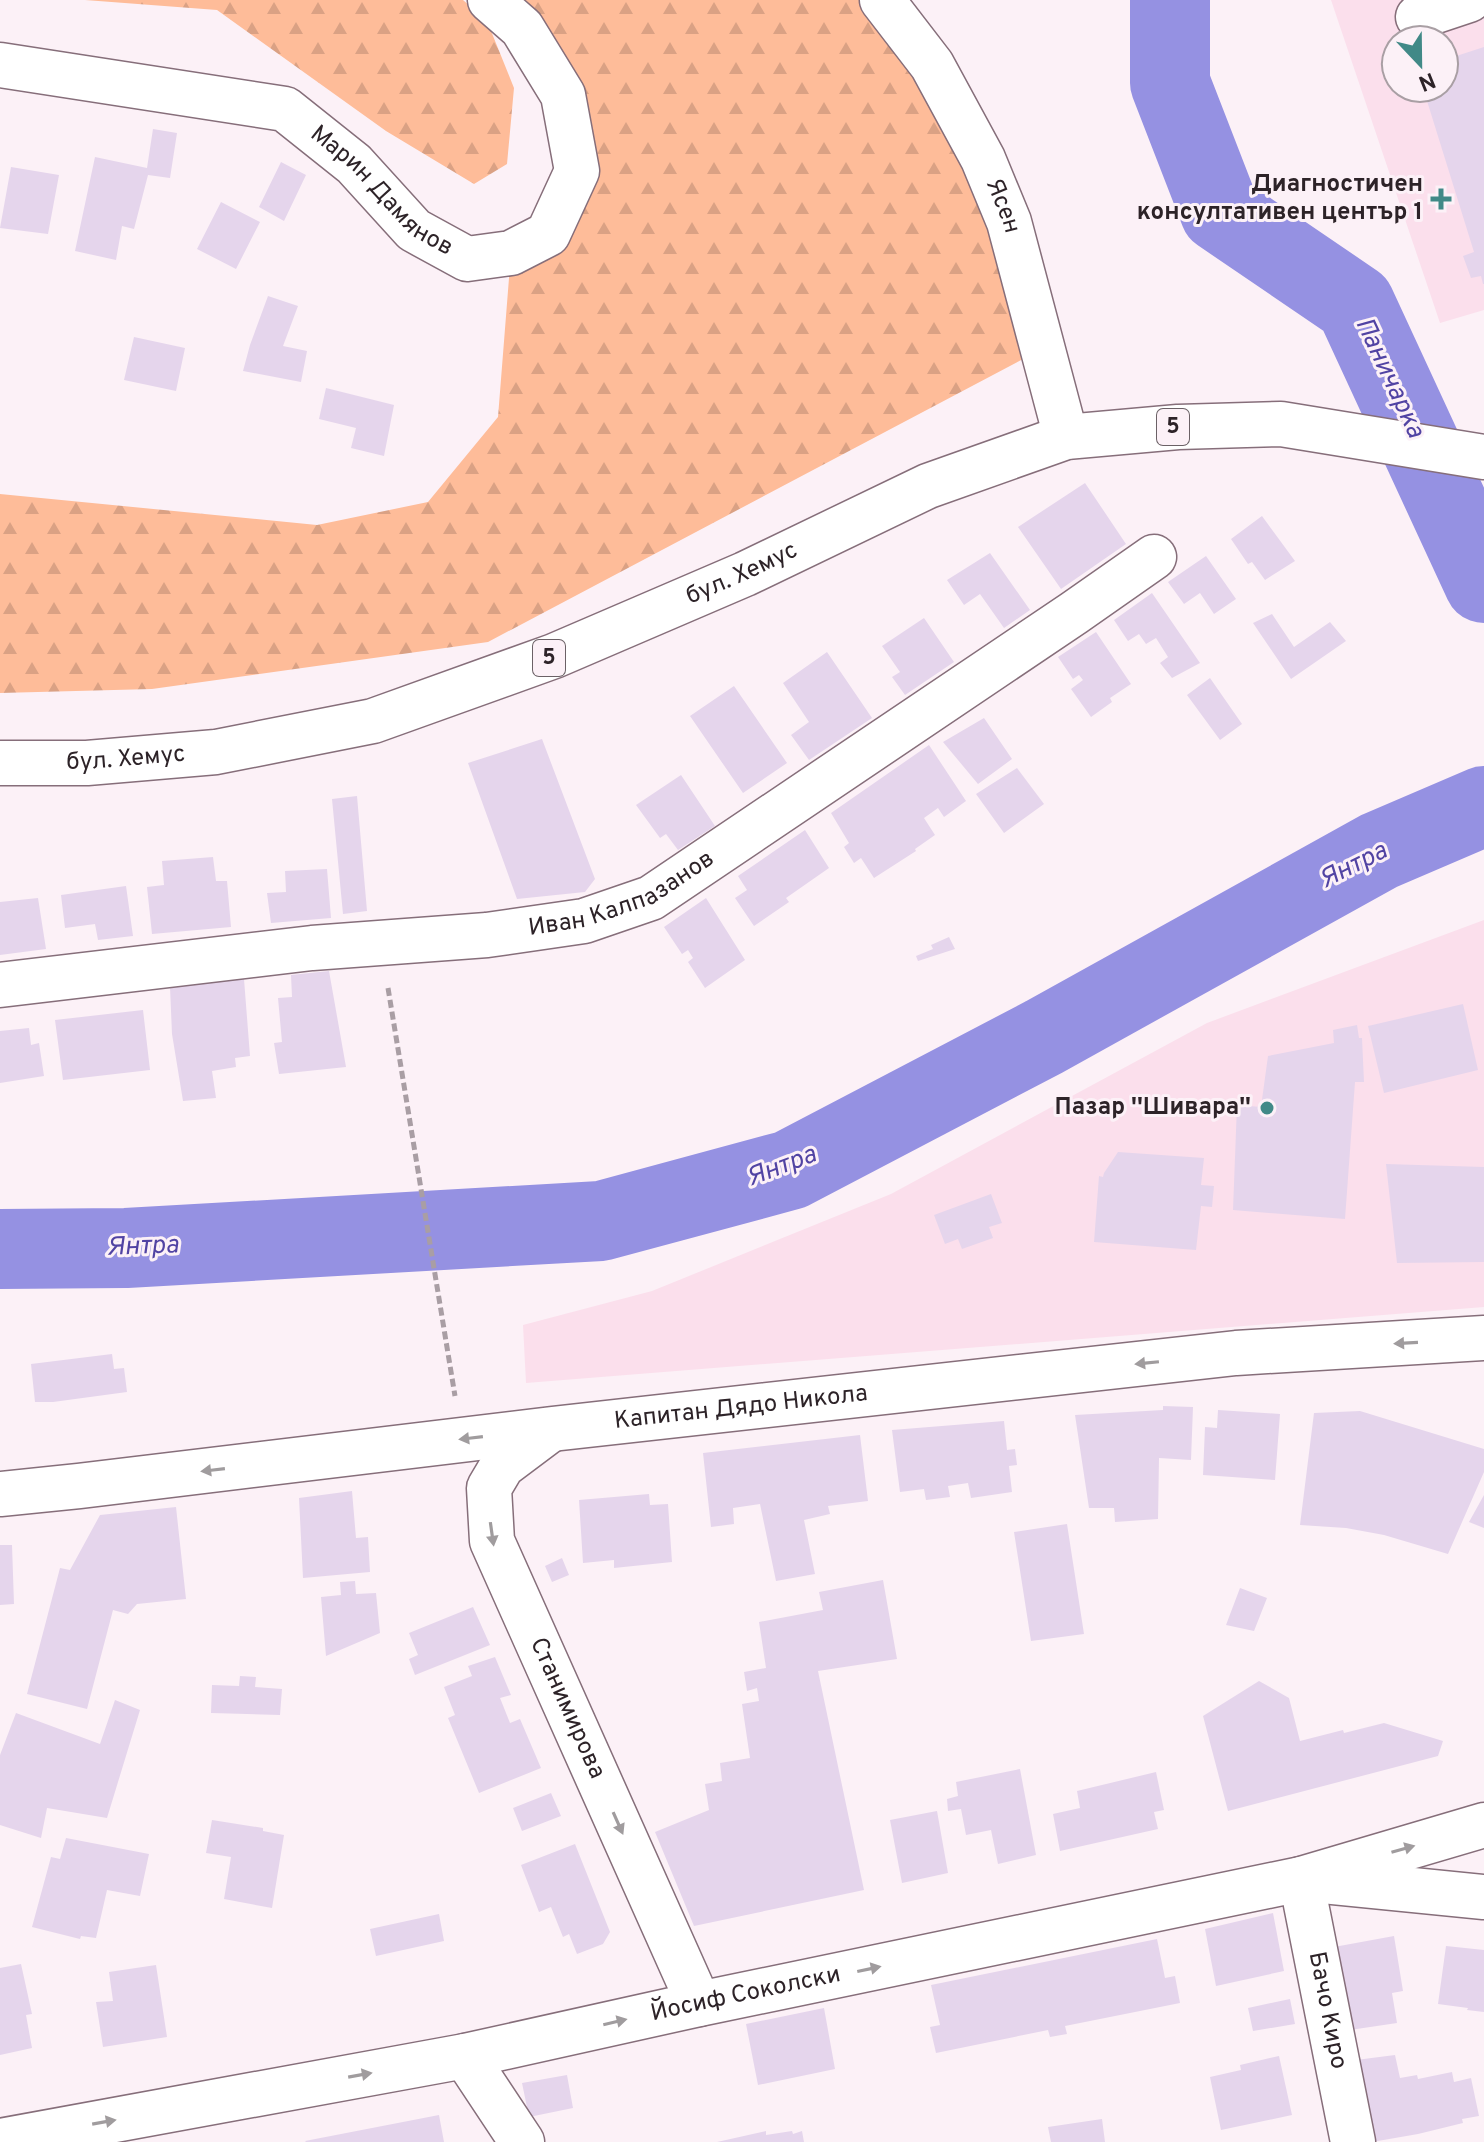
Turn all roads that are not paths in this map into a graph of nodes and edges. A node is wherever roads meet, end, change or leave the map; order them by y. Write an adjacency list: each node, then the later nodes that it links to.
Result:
1 (490, 0): 5 (street, Марин Дамянов)
2 (882, 0): 6 (street, Ясен)
3 (1469, 0): 4 (street)
4 (1418, 17)
5 (0, 65)
6 (1066, 437): 7 (street, бул. Хемус / 5); 9 (street, бул. Хемус / 5)
7 (1484, 457)
8 (1154, 557): 10 (street, Иван Калпазанов)
9 (0, 763)
10 (0, 985)
11 (1484, 1338): 12 (street, Капитан Дядо Никола, one-way to 12)
12 (552, 1429): 13 (street, Капитан Дядо Никола, one-way to 13); 17 (street, Станимирова, one-way to 17)
13 (0, 1494)
14 (1484, 1825): 15 (street, Йосиф Соколски, one-way to 14)
15 (1301, 1879): 16 (street); 17 (street, Йосиф Соколски, one-way to 15); 21 (street, Бачо Киро)
16 (1484, 1897)
17 (699, 2004): 18 (street, Йосиф Соколски, one-way to 17)
18 (465, 2056): 19 (street, Йосиф Соколски, one-way to 18); 20 (street)
19 (0, 2141)
20 (522, 2142)
21 (1353, 2142)

